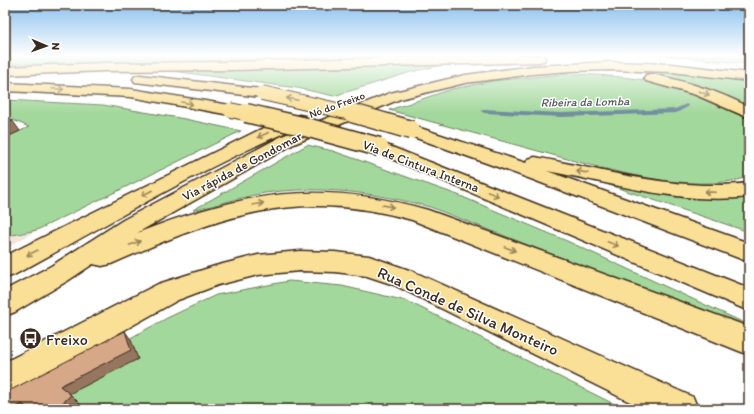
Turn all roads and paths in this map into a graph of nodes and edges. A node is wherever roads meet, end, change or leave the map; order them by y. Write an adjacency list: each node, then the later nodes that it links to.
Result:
1 (72, 74): 9 (main road, Via de Cintura Interna, one-way to 1, bridge)
2 (441, 74): 12 (main road, Nó do Freixo, one-way to 12)
3 (500, 74): 13 (main road, Via rápida de Gondomar)
4 (623, 74): 8 (main road, one-way to 8)
5 (726, 74): 6 (main road)
6 (749, 77)
7 (5, 87): 14 (main road, Via de Cintura Interna, one-way to 14, bridge)
8 (749, 113)
9 (482, 153): 10 (main road, one-way to 9); 11 (main road, Via de Cintura Interna)
10 (749, 190)
11 (749, 253)
12 (5, 268)
13 (60, 273): 15 (main road, Via rápida de Gondomar); 16 (main road, one-way to 16)
14 (749, 300)
15 (5, 304)
16 (749, 342)
17 (5, 379): 18 (main road, Rua Conde de Silva Monteiro)
18 (681, 409)

